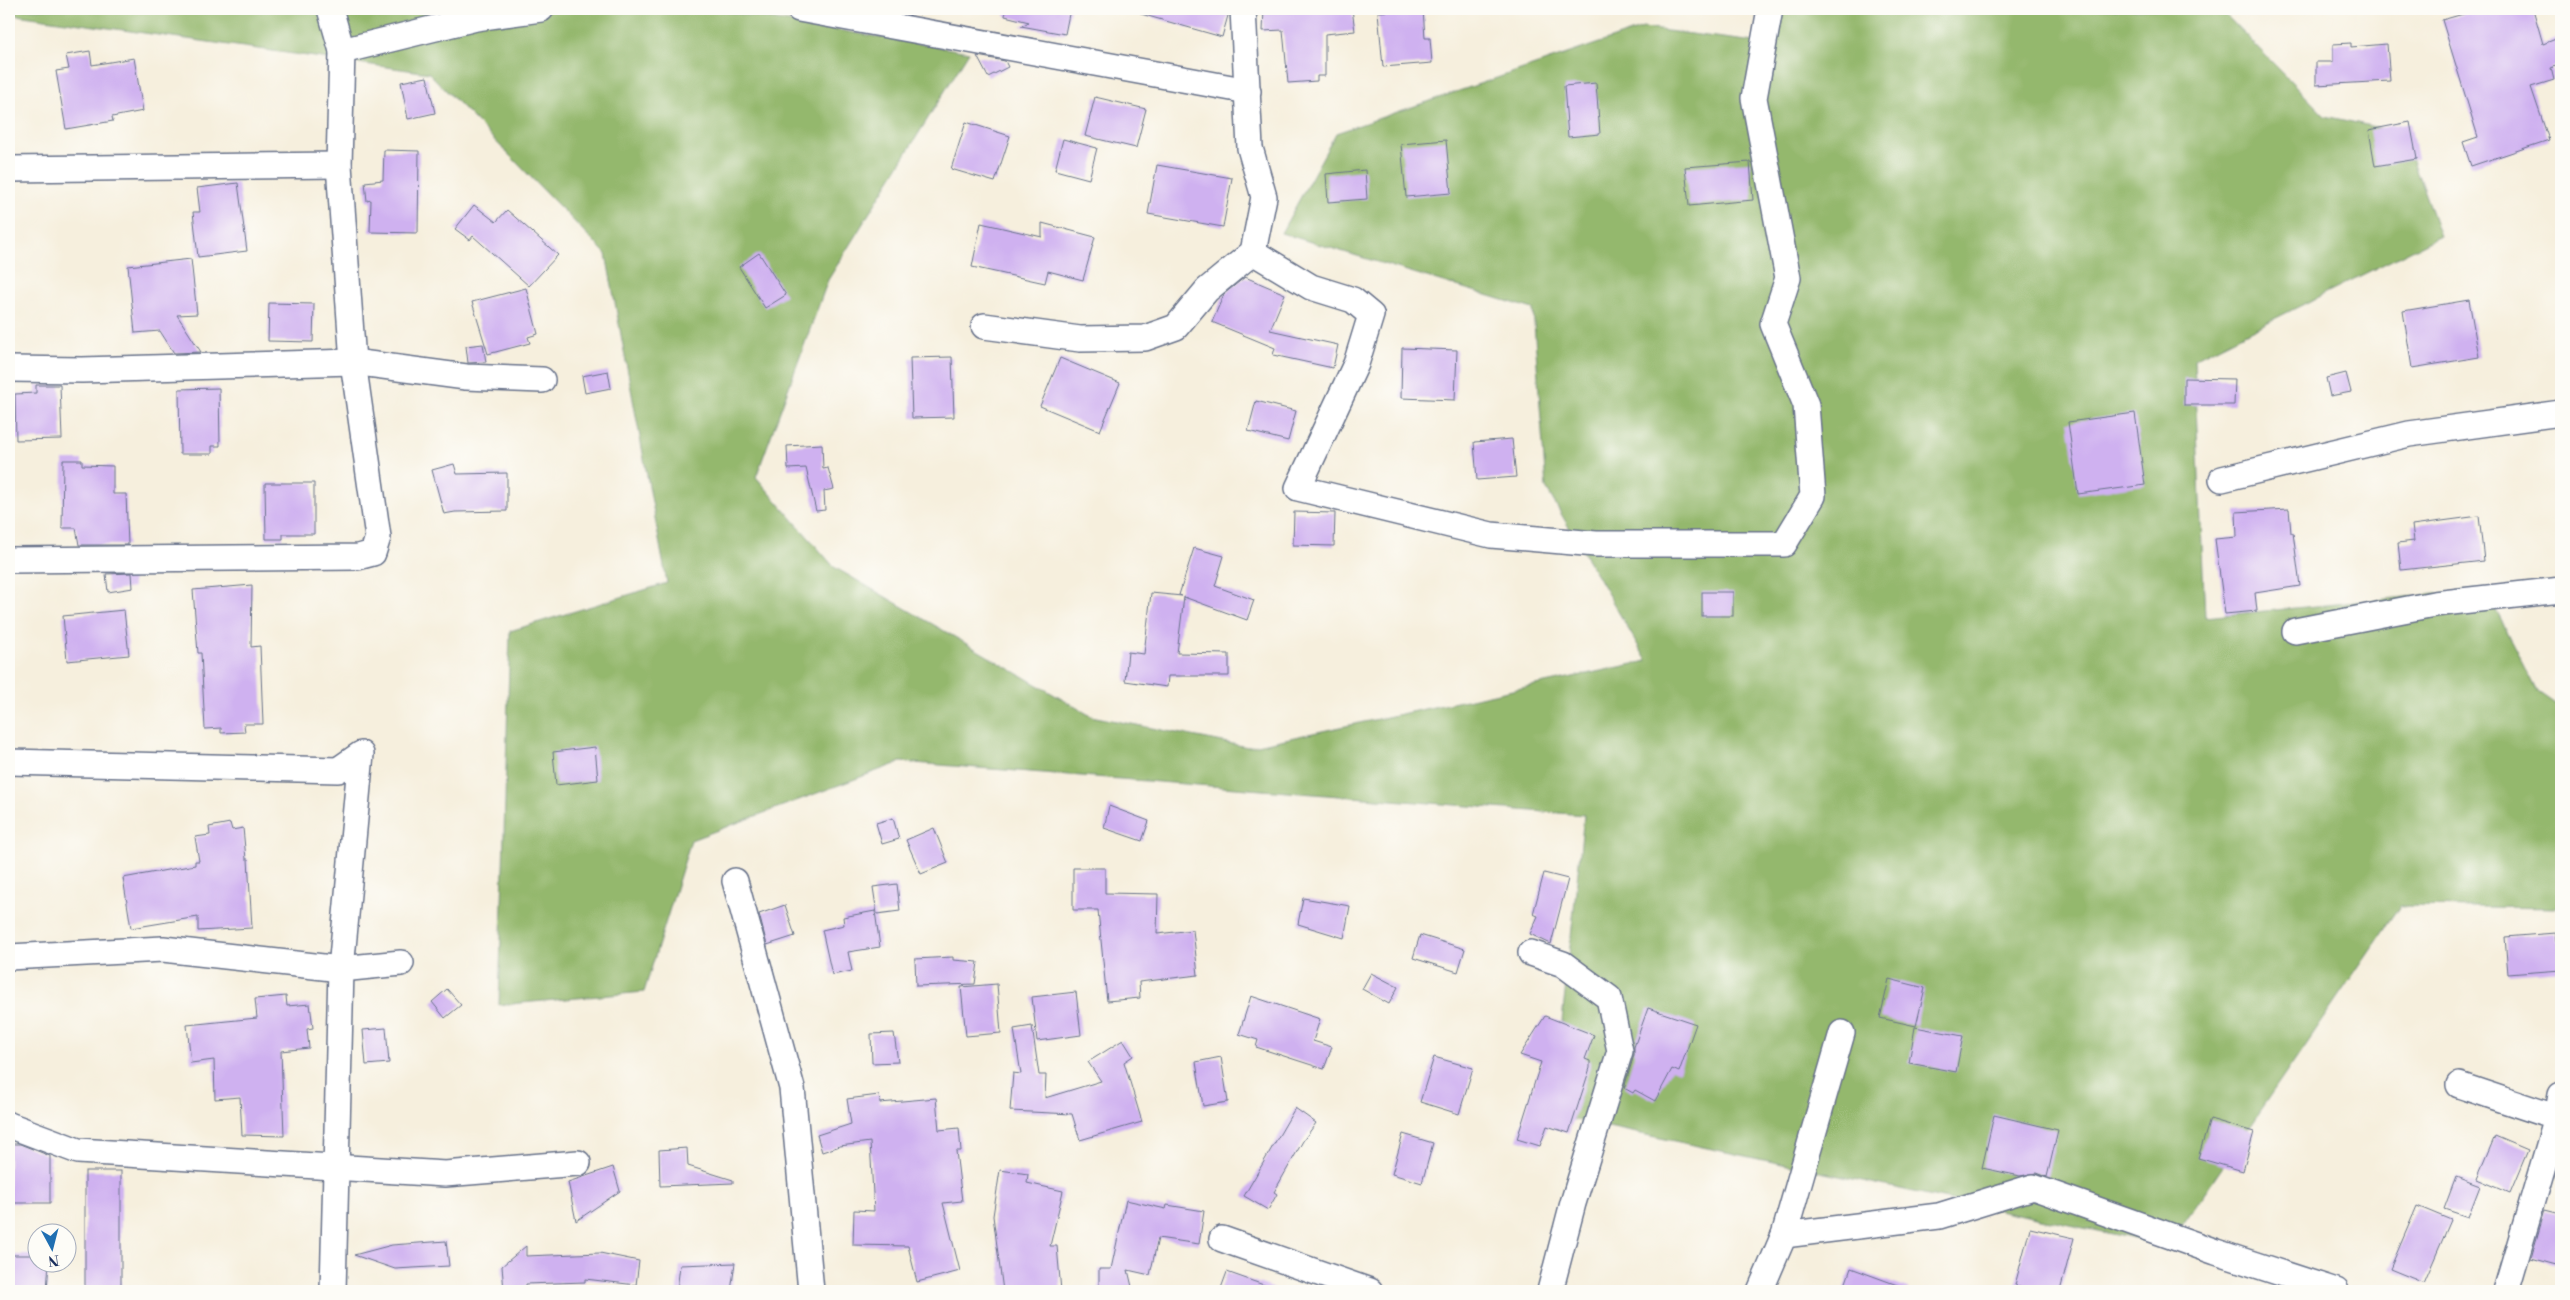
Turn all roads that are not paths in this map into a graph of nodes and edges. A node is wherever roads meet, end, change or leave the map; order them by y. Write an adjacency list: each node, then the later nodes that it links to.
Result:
1 (330, 9): 6 (street)
2 (541, 9): 6 (street)
3 (798, 9): 7 (street)
4 (1243, 9): 7 (street)
5 (1770, 9): 10 (street)
6 (342, 51): 8 (street)
7 (1248, 91): 10 (street)
8 (339, 165): 9 (street); 12 (street)
9 (9, 169)
10 (1253, 252): 11 (street)
11 (984, 326)
12 (354, 362): 13 (street); 14 (street); 17 (street)
13 (9, 369)
14 (542, 380)
15 (2561, 413): 16 (street)
16 (2222, 479)
17 (9, 560)
18 (2561, 590): 19 (street)
19 (2295, 630)
20 (9, 762): 25 (street)
21 (735, 881): 35 (street)
22 (1531, 953): 37 (street)
23 (9, 957): 25 (street)
24 (401, 963): 25 (street)
25 (341, 969): 31 (street)
26 (1842, 1033): 32 (street)
27 (2458, 1085): 28 (street)
28 (2560, 1111): 40 (street)
29 (9, 1125): 31 (street)
30 (578, 1163): 31 (street)
31 (336, 1166): 34 (street)
32 (1784, 1235): 38 (street); 39 (street)
33 (1222, 1239): 36 (street)
34 (333, 1291)
35 (811, 1291)
36 (1370, 1291)
37 (1550, 1291)
38 (1760, 1291)
39 (2336, 1291)
40 (2506, 1291)

